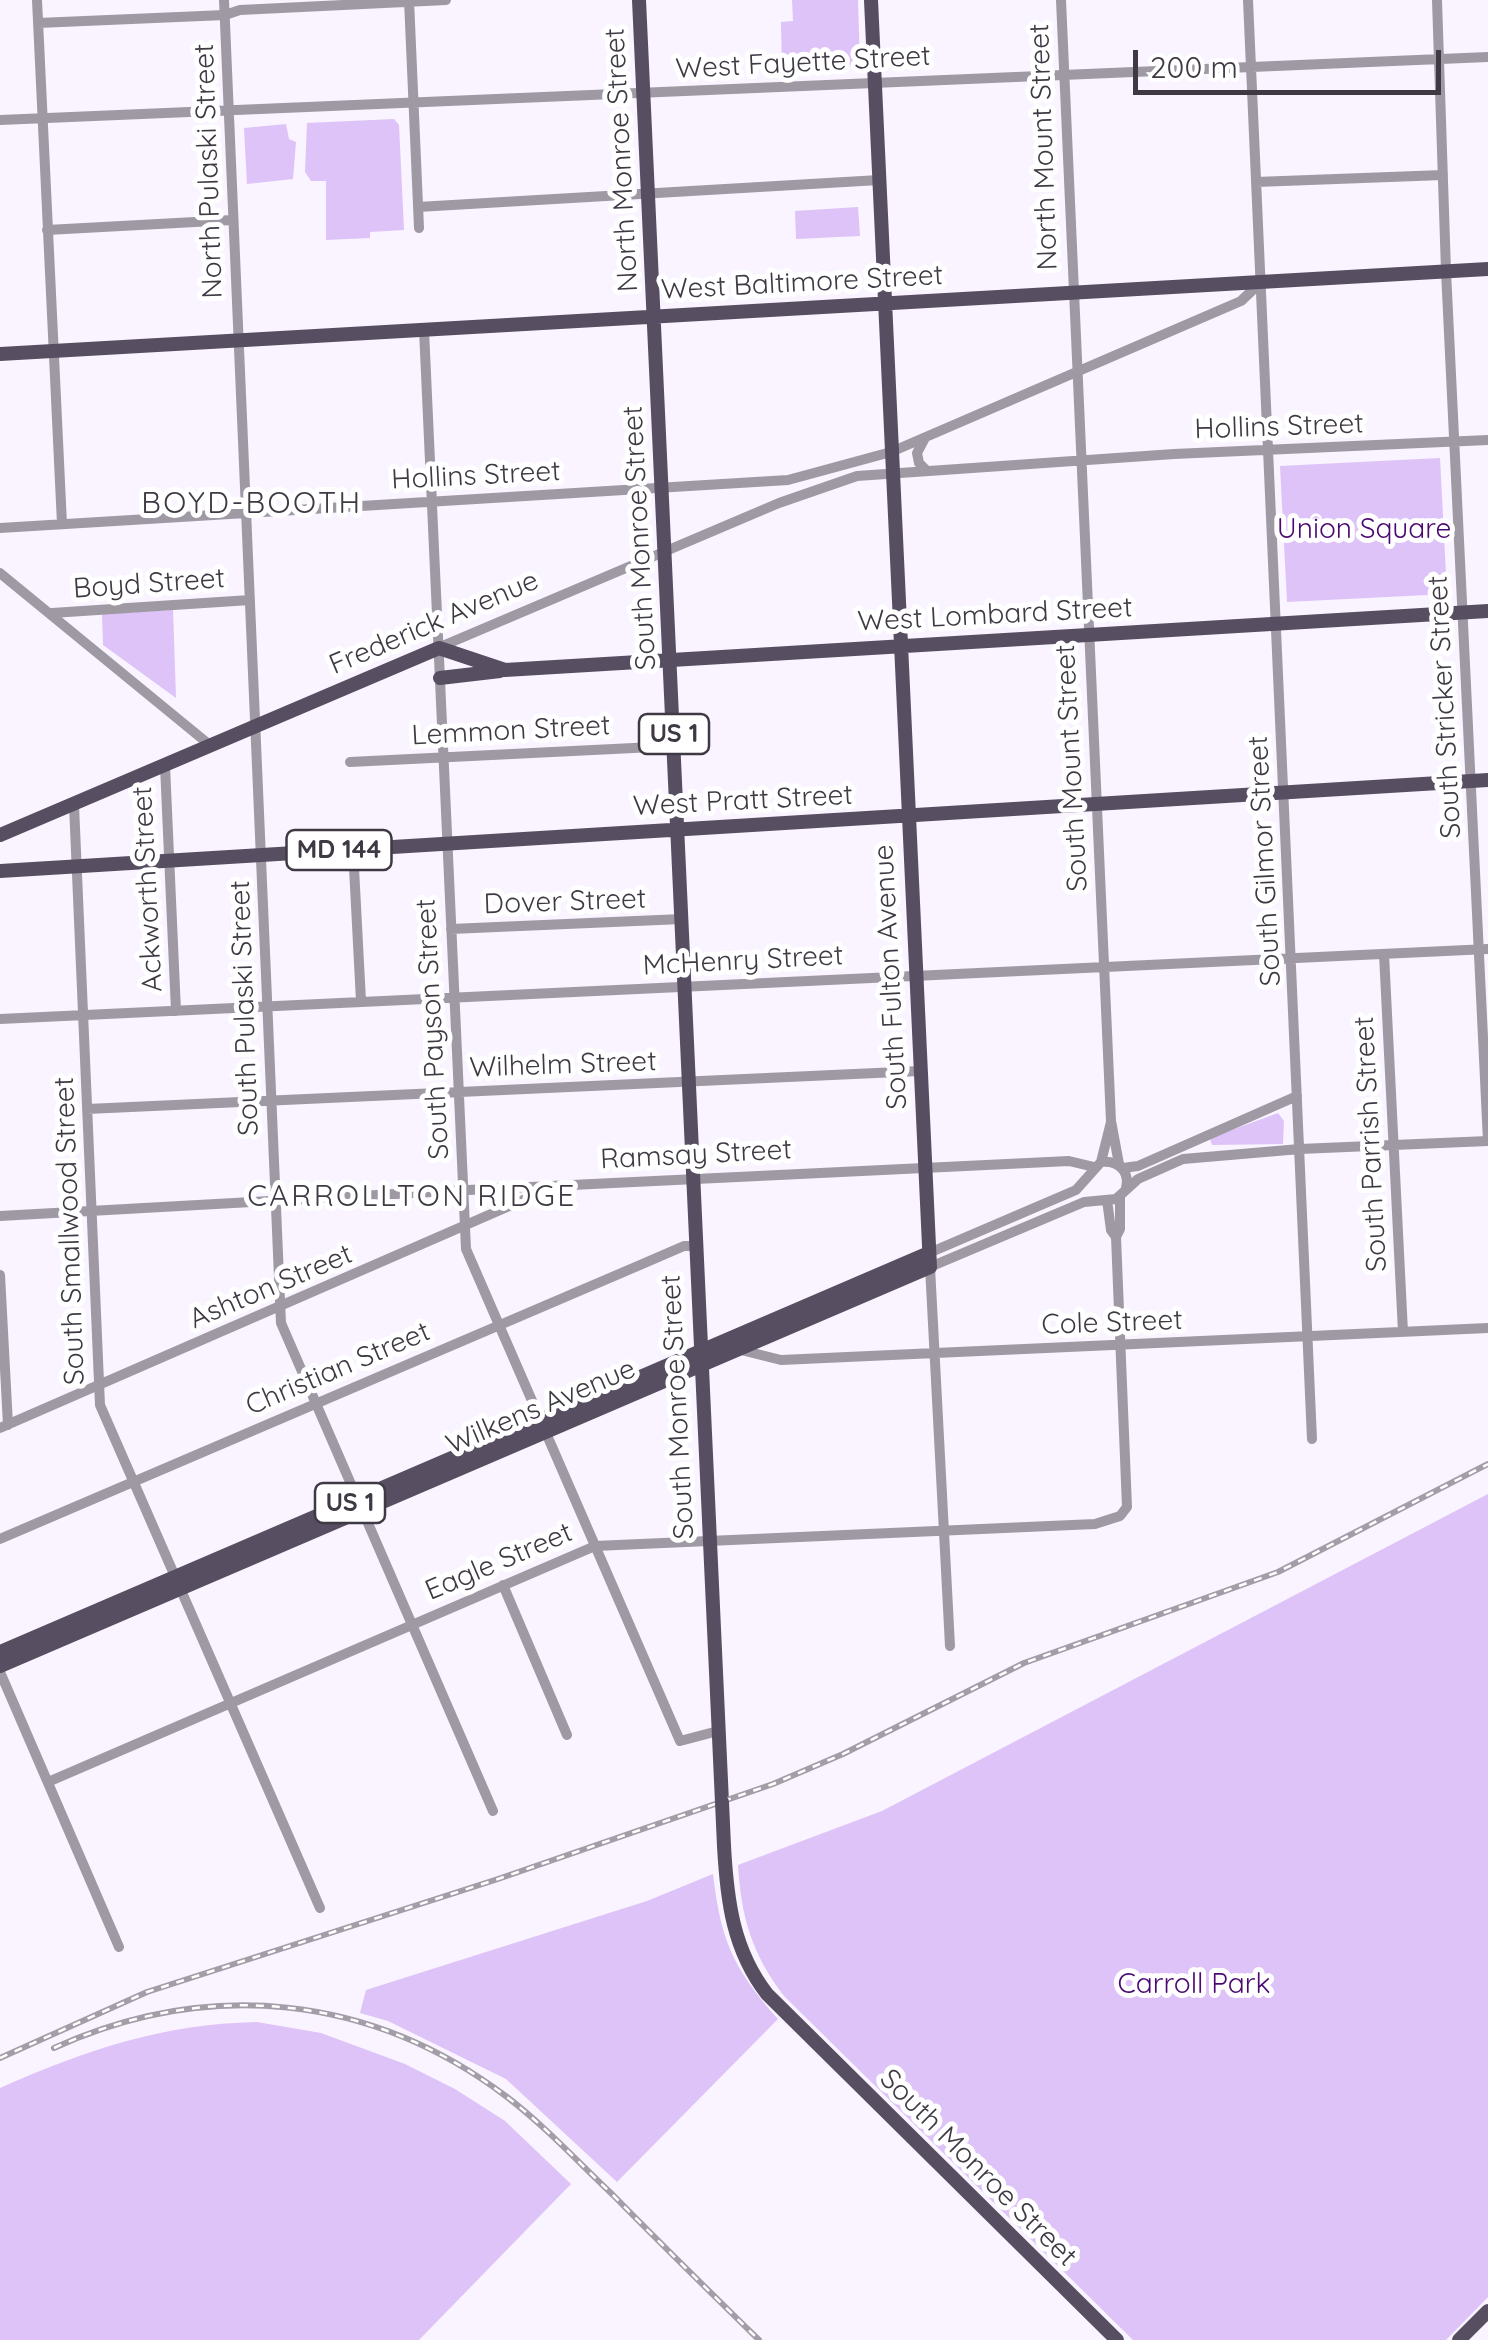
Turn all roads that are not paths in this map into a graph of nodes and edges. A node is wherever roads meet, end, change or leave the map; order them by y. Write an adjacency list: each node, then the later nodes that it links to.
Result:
1 (37, 0): 11 (street)
2 (224, 0): 10 (street, North Pulaski Street)
3 (446, 0): 9 (street)
4 (639, 0): 17 (main road, North Monroe Street / US 1)
5 (871, 0): 16 (main road, South Fulton Avenue)
6 (1060, 0): 15 (street, North Mount Street)
7 (1248, 0): 14 (street, South Gilmor Street)
8 (1436, 0): 13 (street, South Stricker Street)
9 (410, 1): 10 (street); 18 (street)
10 (225, 16): 11 (street); 19 (street, North Pulaski Street)
11 (38, 23): 20 (street)
12 (1488, 57): 13 (street, West Fayette Street)
13 (1439, 59): 14 (street, West Fayette Street); 22 (street, South Stricker Street)
14 (1251, 67): 15 (street, West Fayette Street); 24 (street, South Gilmor Street)
15 (1064, 74): 16 (street, West Fayette Street); 33 (street, North Mount Street)
16 (875, 82): 17 (street, West Fayette Street); 23 (main road, South Fulton Avenue)
17 (645, 92): 18 (street, West Fayette Street); 25 (main road, North Monroe Street / US 1)
18 (414, 100): 19 (street, West Fayette Street); 26 (street)
19 (229, 109): 20 (street, West Fayette Street); 27 (street, North Pulaski Street)
20 (42, 118): 21 (street, West Fayette Street); 29 (street)
21 (0, 120)
22 (1443, 175): 24 (street); 31 (street, South Stricker Street)
23 (879, 180): 25 (street); 34 (main road, South Fulton Avenue)
24 (1256, 182): 32 (street, South Gilmor Street)
25 (649, 193): 26 (street); 35 (main road, North Monroe Street / US 1)
26 (418, 207): 28 (street)
27 (232, 220): 29 (street); 37 (street, North Pulaski Street)
28 (419, 228)
29 (46, 230): 38 (street)
30 (1488, 269): 31 (main road, West Baltimore Street)
31 (1446, 272): 32 (main road, West Baltimore Street); 43 (street, South Stricker Street)
32 (1260, 282): 33 (main road, West Baltimore Street); 40 (street); 44 (street, South Gilmor Street)
33 (1073, 292): 34 (main road, West Baltimore Street); 40 (street, South Mount Street)
34 (885, 305): 35 (main road, West Baltimore Street); 45 (main road, South Fulton Avenue)
35 (654, 317): 36 (main road, West Baltimore Street); 49 (main road, South Monroe Street / US 1)
36 (424, 330): 37 (main road, West Baltimore Street); 50 (street, South Payson Street)
37 (238, 340): 38 (main road, West Baltimore Street); 51 (street, South Pulaski Street)
38 (52, 351): 39 (main road, West Baltimore Street); 52 (street)
39 (0, 354)
40 (1077, 371): 41 (street); 46 (street, South Mount Street)
41 (926, 438): 45 (street); 47 (street)
42 (1488, 440): 43 (street, Hollins Street)
43 (1454, 442): 44 (street, Hollins Street); 59 (street, South Stricker Street)
44 (1269, 450): 46 (street, Hollins Street); 60 (street, South Gilmor Street)
45 (891, 452): 48 (main road, South Fulton Avenue); 49 (street, Hollins Street)
46 (1080, 460): 47 (street, Hollins Street); 61 (street, South Mount Street)
47 (928, 470): 48 (street, Hollins Street)
48 (892, 472): 54 (street, Frederick Avenue); 62 (main road, South Fulton Avenue)
49 (663, 487): 50 (street, Hollins Street); 54 (main road, South Monroe Street / US 1)
50 (432, 502): 51 (street, Hollins Street); 63 (street, South Payson Street)
51 (246, 513): 52 (street, Hollins Street); 56 (street, South Pulaski Street)
52 (62, 524): 53 (street, Hollins Street)
53 (0, 528)
54 (666, 550): 63 (street, Frederick Avenue); 64 (main road, South Monroe Street / US 1)
55 (0, 573): 58 (street)
56 (250, 600): 58 (street, Boyd Street); 67 (street, South Pulaski Street)
57 (1488, 611): 59 (main road, West Lombard Street)
58 (52, 612): 68 (street)
59 (1462, 612): 60 (main road, West Lombard Street); 74 (street, South Stricker Street)
60 (1276, 623): 61 (main road, West Lombard Street); 75 (street, South Gilmor Street)
61 (1089, 635): 62 (main road, West Lombard Street); 76 (street, South Mount Street)
62 (901, 646): 64 (main road, West Lombard Street); 78 (main road, South Fulton Avenue)
63 (439, 648): 65 (main road, West Lombard Street); 66 (street, South Payson Street); 67 (main road, Frederick Avenue)
64 (671, 659): 65 (main road, West Lombard Street); 69 (main road, South Monroe Street / US 1)
65 (506, 670): 66 (main road, West Lombard Street)
66 (440, 678): 70 (street, South Payson Street)
67 (256, 726): 68 (main road, Frederick Avenue); 83 (street, South Pulaski Street)
68 (211, 746): 72 (main road, Frederick Avenue)
69 (674, 746): 70 (street, Lemmon Street); 79 (main road, South Monroe Street / US 1)
70 (444, 758): 71 (street, Lemmon Street); 81 (street, South Payson Street)
71 (350, 762)
72 (165, 766): 77 (main road, Frederick Avenue); 84 (street, Ackworth Street)
73 (1488, 780): 74 (main road, West Pratt Street)
74 (1471, 781): 75 (main road, West Pratt Street); 89 (street, South Stricker Street)
75 (1284, 792): 76 (main road, West Pratt Street); 91 (street, South Gilmor Street)
76 (1097, 804): 78 (main road, West Pratt Street); 92 (street, South Mount Street)
77 (74, 805): 80 (main road, Frederick Avenue); 85 (street, South Smallwood Street)
78 (908, 816): 79 (main road, West Pratt Street / MD 144); 93 (main road, South Fulton Avenue)
79 (678, 830): 81 (main road, West Pratt Street / MD 144); 87 (main road, South Monroe Street / US 1)
80 (0, 835)
81 (448, 844): 82 (main road, West Pratt Street / MD 144); 88 (street, South Payson Street)
82 (354, 849): 83 (main road, West Pratt Street / MD 144); 96 (street)
83 (261, 854): 84 (main road, West Pratt Street / MD 144); 97 (street, South Pulaski Street)
84 (170, 860): 85 (main road, West Pratt Street / MD 144); 98 (street, Ackworth Street)
85 (77, 866): 86 (main road, West Pratt Street / MD 144); 99 (street, South Smallwood Street)
86 (0, 871)
87 (682, 919): 88 (street, Dover Street); 94 (main road, South Monroe Street / US 1)
88 (451, 929): 95 (street, South Payson Street)
89 (1483, 949): 90 (street, McHenry Street); 108 (street, South Stricker Street)
90 (1384, 954): 91 (street, McHenry Street); 109 (street, South Parrish Street)
91 (1292, 958): 92 (street, McHenry Street); 104 (street, South Gilmor Street)
92 (1104, 966): 93 (street, McHenry Street); 107 (street, South Mount Street)
93 (916, 975): 94 (street, McHenry Street); 101 (main road, South Fulton Avenue)
94 (684, 986): 95 (street, McHenry Street); 102 (main road, South Monroe Street / US 1)
95 (454, 997): 96 (street, McHenry Street); 103 (street, South Payson Street)
96 (361, 1002): 97 (street, McHenry Street)
97 (268, 1006): 98 (street, McHenry Street); 105 (street, South Pulaski Street)
98 (176, 1010): 99 (street, McHenry Street)
99 (83, 1015): 100 (street, McHenry Street); 106 (street, South Smallwood Street)
100 (0, 1019)
101 (920, 1071): 102 (street, Wilhelm Street); 113 (main road, South Fulton Avenue)
102 (689, 1082): 103 (street, Wilhelm Street); 114 (main road, South Monroe Street / US 1)
103 (458, 1092): 105 (street, Wilhelm Street); 117 (street, South Payson Street)
104 (1297, 1096): 110 (street, South Gilmor Street); 112 (street)
105 (272, 1102): 106 (street, Wilhelm Street); 119 (street, South Pulaski Street)
106 (87, 1109): 121 (street, South Smallwood Street)
107 (1111, 1121): 111 (street, South Mount Street); 112 (street, South Mount Street)
108 (1488, 1141): 109 (street)
109 (1394, 1145): 110 (street); 131 (street, South Parrish Street)
110 (1300, 1150): 118 (street); 132 (street, South Gilmor Street)
111 (1098, 1165): 112 (street); 113 (street, Ramsay Street); 115 (street)
112 (1121, 1166): 118 (street)
113 (925, 1167): 114 (street, Ramsay Street); 126 (main road, South Fulton Avenue)
114 (693, 1178): 116 (street, Ramsay Street); 125 (main road, South Monroe Street / US 1)
115 (1088, 1180): 120 (street); 126 (street, Wilkens Avenue)
116 (558, 1184): 117 (street, Ramsay Street); 123 (street, Ashton Street)
117 (463, 1188): 119 (street, Ramsay Street); 123 (street, South Payson Street)
118 (1123, 1192): 120 (street); 124 (street)
119 (276, 1200): 121 (street, Ramsay Street); 128 (street, South Pulaski Street)
120 (1105, 1200): 124 (street); 126 (street, Wilkens Avenue)
121 (91, 1210): 122 (street, Ramsay Street); 137 (street, South Smallwood Street)
122 (0, 1216)
123 (464, 1227): 128 (street, Ashton Street); 129 (street, South Payson Street)
124 (1116, 1237): 133 (street)
125 (696, 1246): 129 (street, Christian Street); 136 (main road, South Monroe Street / US 1)
126 (929, 1260): 134 (main road, Wilkens Avenue / US 1); 135 (street, South Fulton Avenue); 136 (main road, Wilkens Avenue)
127 (0, 1275): 139 (street)
128 (280, 1306): 137 (street, Ashton Street); 138 (street, South Pulaski Street)
129 (499, 1325): 138 (street, Christian Street); 140 (street, South Payson Street)
130 (1488, 1328): 131 (street, Cole Street)
131 (1402, 1332): 132 (street, Cole Street)
132 (1307, 1336): 133 (street, Cole Street); 141 (street, South Gilmor Street)
133 (1120, 1344): 135 (street, Cole Street); 144 (street, Eagle Street)
134 (738, 1350): 135 (street, Cole Street); 136 (main road, Wilkens Avenue / US 1)
135 (934, 1353): 144 (street, South Fulton Avenue)
136 (700, 1360): 140 (main road, Wilkens Avenue / US 1); 146 (main road, South Monroe Street)
137 (98, 1386): 139 (street, Ashton Street); 142 (street, South Smallwood Street)
138 (316, 1403): 142 (street, Christian Street); 143 (street, South Pulaski Street)
139 (4, 1426)
140 (542, 1427): 143 (main road, Wilkens Avenue / US 1); 147 (street, South Payson Street)
141 (1312, 1439)
142 (133, 1482): 145 (street, Christian Street); 148 (street, South Smallwood Street)
143 (360, 1505): 148 (main road, Wilkens Avenue / US 1); 150 (street, South Pulaski Street)
144 (941, 1530): 146 (street, Eagle Street); 151 (street, South Fulton Avenue)
145 (0, 1539)
146 (709, 1540): 147 (street, Eagle Street); 156 (main road, South Monroe Street)
147 (595, 1546): 149 (street, Eagle Street); 156 (street, South Payson Street)
148 (178, 1583): 152 (main road, Wilkens Avenue / US 1); 153 (main road, Wilkens Avenue / US 1); 154 (street, South Smallwood Street)
149 (503, 1585): 150 (street, Eagle Street); 155 (street)
150 (412, 1624): 154 (street, Eagle Street); 158 (street, South Pulaski Street)
151 (950, 1646)
152 (0, 1652)
153 (0, 1669): 157 (street)
154 (230, 1703): 157 (street, Eagle Street); 159 (street, South Smallwood Street)
155 (567, 1735)
156 (718, 1736): 162 (main road, South Monroe Street, bridge)
157 (48, 1782): 160 (street)
158 (494, 1810)
159 (320, 1908)
160 (119, 1947)
161 (1488, 2311): 163 (main road)
162 (1117, 2340)
163 (1459, 2340)

